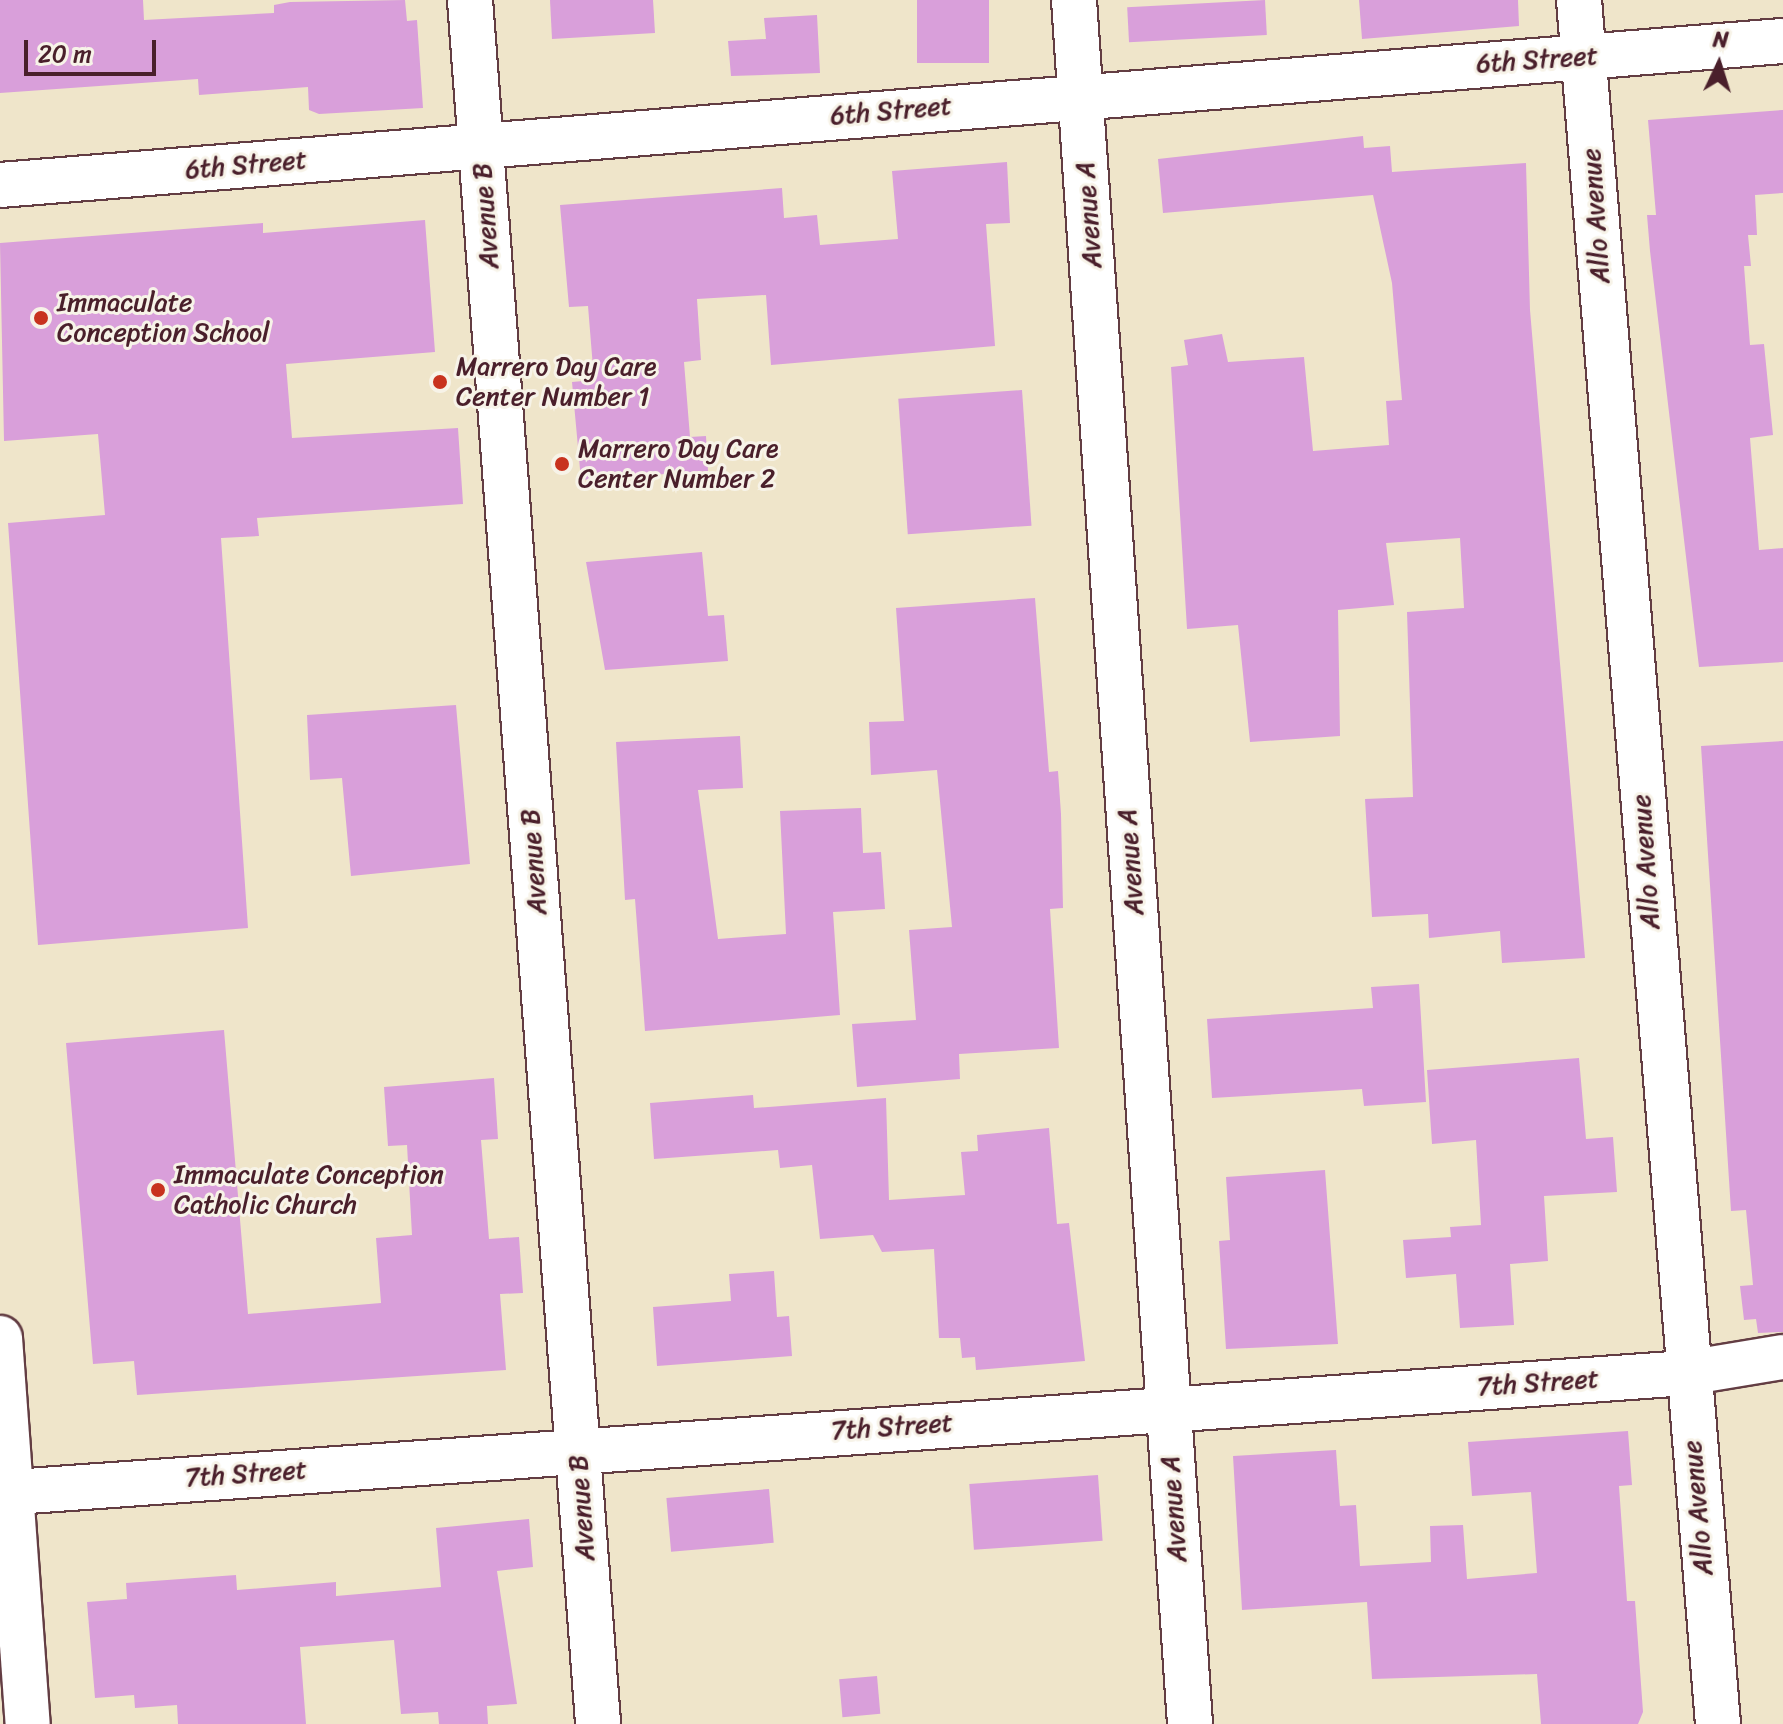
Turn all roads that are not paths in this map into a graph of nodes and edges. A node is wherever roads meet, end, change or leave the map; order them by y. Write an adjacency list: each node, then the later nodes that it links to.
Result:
1 (470, 0): 7 (street, Avenue B)
2 (1074, 0): 6 (street, Avenue A)
3 (1579, 0): 5 (street, Allo Avenue)
4 (1783, 41): 5 (street, 6th Street)
5 (1584, 56): 6 (street, 6th Street); 11 (street, Allo Avenue)
6 (1081, 95): 7 (street, 6th Street); 12 (street, Avenue A)
7 (481, 145): 8 (street, 6th Street); 13 (street, Avenue B)
8 (0, 185)
9 (0, 1338): 14 (street)
10 (1783, 1357): 11 (street, 7th Street)
11 (1686, 1373): 12 (street, 7th Street); 18 (street, Allo Avenue)
12 (1167, 1408): 13 (street, 7th Street); 17 (street, Avenue A)
13 (578, 1449): 14 (street, 7th Street); 16 (street, Avenue B)
14 (5, 1492): 15 (street)
15 (28, 1724)
16 (598, 1724)
17 (1190, 1724)
18 (1718, 1724)

